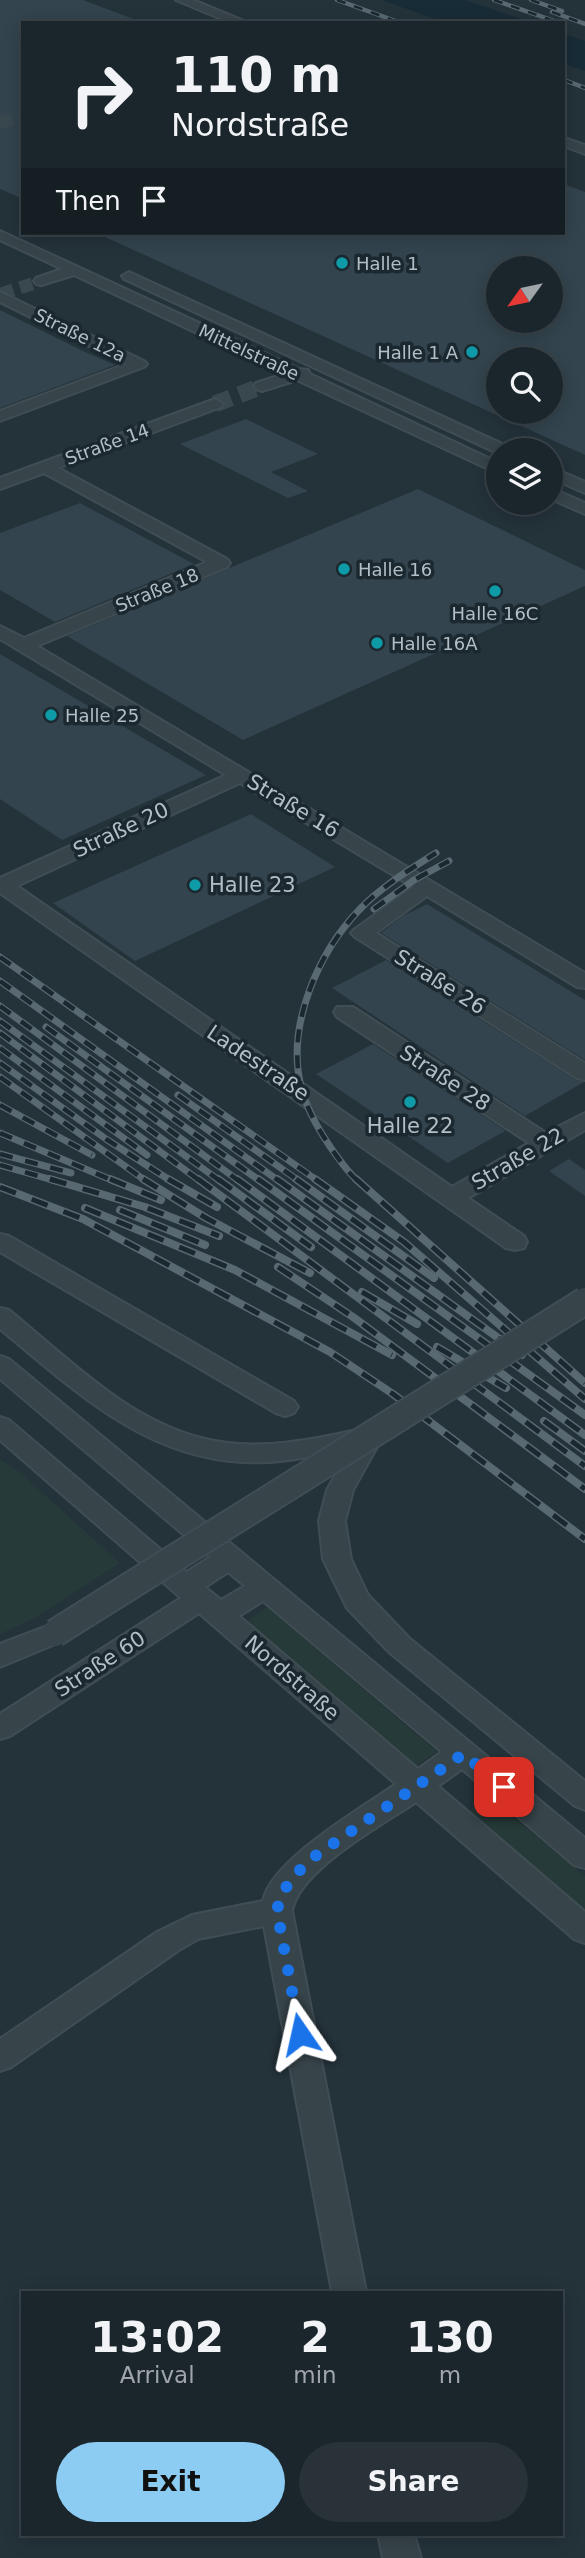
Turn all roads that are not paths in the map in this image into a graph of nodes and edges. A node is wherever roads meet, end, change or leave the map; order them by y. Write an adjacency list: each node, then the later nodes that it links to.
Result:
1 (182, 0): 2 (street)
2 (238, 21)
3 (565, 142): 4 (street)
4 (585, 150)
5 (0, 235): 7 (street, Mittelstraße)
6 (95, 262): 7 (street)
7 (75, 270): 9 (street); 12 (street, Mittelstraße)
8 (119, 272): 11 (street, Mittelstraße)
9 (41, 281)
10 (0, 295): 15 (street, Straße 12a)
11 (314, 362): 12 (street); 16 (street, Mittelstraße)
12 (290, 371): 13 (street); 18 (street, Mittelstraße)
13 (262, 386)
14 (215, 404): 20 (street, Straße 14)
15 (0, 416)
16 (483, 441): 17 (street, Mittelstraße); 18 (street)
17 (486, 442)
18 (460, 450): 19 (street, Mittelstraße)
19 (486, 463)
20 (44, 467): 22 (street, Straße 14); 27 (street, Straße 18)
21 (563, 478): 23 (street)
22 (0, 484)
23 (585, 488)
24 (563, 499): 25 (street)
25 (585, 509)
26 (0, 631): 27 (street, Straße 16)
27 (23, 645): 28 (street, Straße 16)
28 (241, 775): 29 (street, Straße 20); 30 (street, Straße 16)
29 (1, 885): 36 (street, Ladestraße)
30 (427, 887): 31 (street, Straße 16); 33 (street, Straße 26)
31 (585, 982)
32 (345, 1012): 35 (street, Straße 28)
33 (585, 1073)
34 (585, 1120): 35 (street, Straße 22)
35 (545, 1143): 36 (street, Straße 22)
36 (451, 1198): 38 (street, Ladestraße)
37 (0, 1242): 42 (street)
38 (515, 1242)
39 (585, 1301): 44 (street, bridge)
40 (7, 1321): 44 (street)
41 (0, 1365): 47 (street)
42 (285, 1406)
43 (0, 1426): 46 (street, Nordstraße)
44 (370, 1436): 50 (street, bridge); 54 (street)
45 (0, 1442): 46 (street)
46 (39, 1459): 49 (street, Nordstraße)
47 (229, 1558): 48 (street); 49 (street)
48 (264, 1587): 49 (street); 52 (street)
49 (202, 1600): 51 (street, Straße 60); 53 (street, Nordstraße)
50 (0, 1656)
51 (0, 1728)
52 (463, 1754): 53 (street); 55 (street)
53 (417, 1785): 56 (street); 57 (street, Nordstraße)
54 (585, 1798)
55 (585, 1856)
56 (277, 1911): 58 (street); 59 (street)
57 (585, 1930)
58 (0, 2057)
59 (349, 2291)
60 (396, 2536): 61 (street)
61 (402, 2558)

